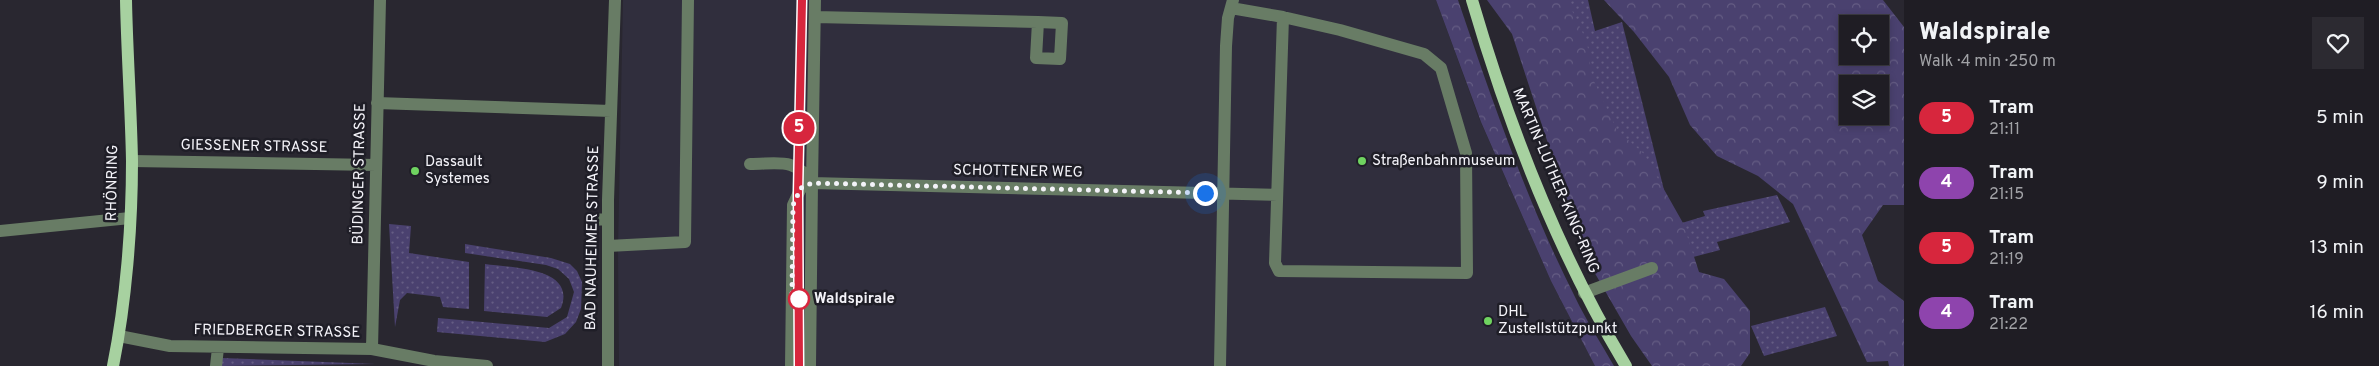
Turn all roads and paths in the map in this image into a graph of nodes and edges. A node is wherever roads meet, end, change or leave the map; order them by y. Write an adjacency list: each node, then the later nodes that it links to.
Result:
1 (126, 0): 13 (main road, RHÖNRING)
2 (380, 0): 11 (street, BÜDINGER STRASSE)
3 (615, 0): 12 (street, BAD NAUHEIMER STRASSE)
4 (688, 0): 23 (street)
5 (815, 0): 8 (street)
6 (1472, 0): 25 (main road, MARTIN-LUTHER-KING-RING)
7 (1232, 4): 9 (street); 17 (street)
8 (815, 17): 10 (street); 16 (street)
9 (1283, 17): 18 (street); 18 (street)
10 (1038, 22)
11 (378, 103): 12 (street); 15 (street, BÜDINGER STRASSE)
12 (611, 111): 20 (street, BAD NAUHEIMER STRASSE)
13 (132, 161): 15 (street, GIESSENER STRASSE); 19 (main road, RHÖNRING)
14 (750, 164): 16 (street)
15 (376, 165): 28 (street, BÜDINGER STRASSE)
16 (812, 183): 17 (street, SCHOTTENER WEG); 34 (street); 35 (street)
17 (1224, 194): 18 (street, SCHOTTENER WEG); 36 (street)
18 (1277, 195)
19 (130, 218): 22 (street); 26 (main road, RHÖNRING)
20 (608, 219): 21 (street); 23 (street, BAD NAUHEIMER STRASSE)
21 (593, 220)
22 (0, 231)
23 (608, 246): 33 (street, BAD NAUHEIMER STRASSE)
24 (1652, 268): 25 (street)
25 (1584, 293): 37 (main road, MARTIN-LUTHER-KING-RING)
26 (119, 336): 27 (street, FRIEDBERGER STRASSE); 30 (main road, RHÖNRING)
27 (218, 348): 28 (street, FRIEDBERGER STRASSE); 31 (street)
28 (372, 349): 29 (street, FRIEDBERGER STRASSE)
29 (434, 364): 32 (street, FRIEDBERGER STRASSE)
30 (113, 366)
31 (216, 366)
32 (487, 366)
33 (608, 366)
34 (791, 366)
35 (810, 366)
36 (1220, 366)
37 (1626, 366)

